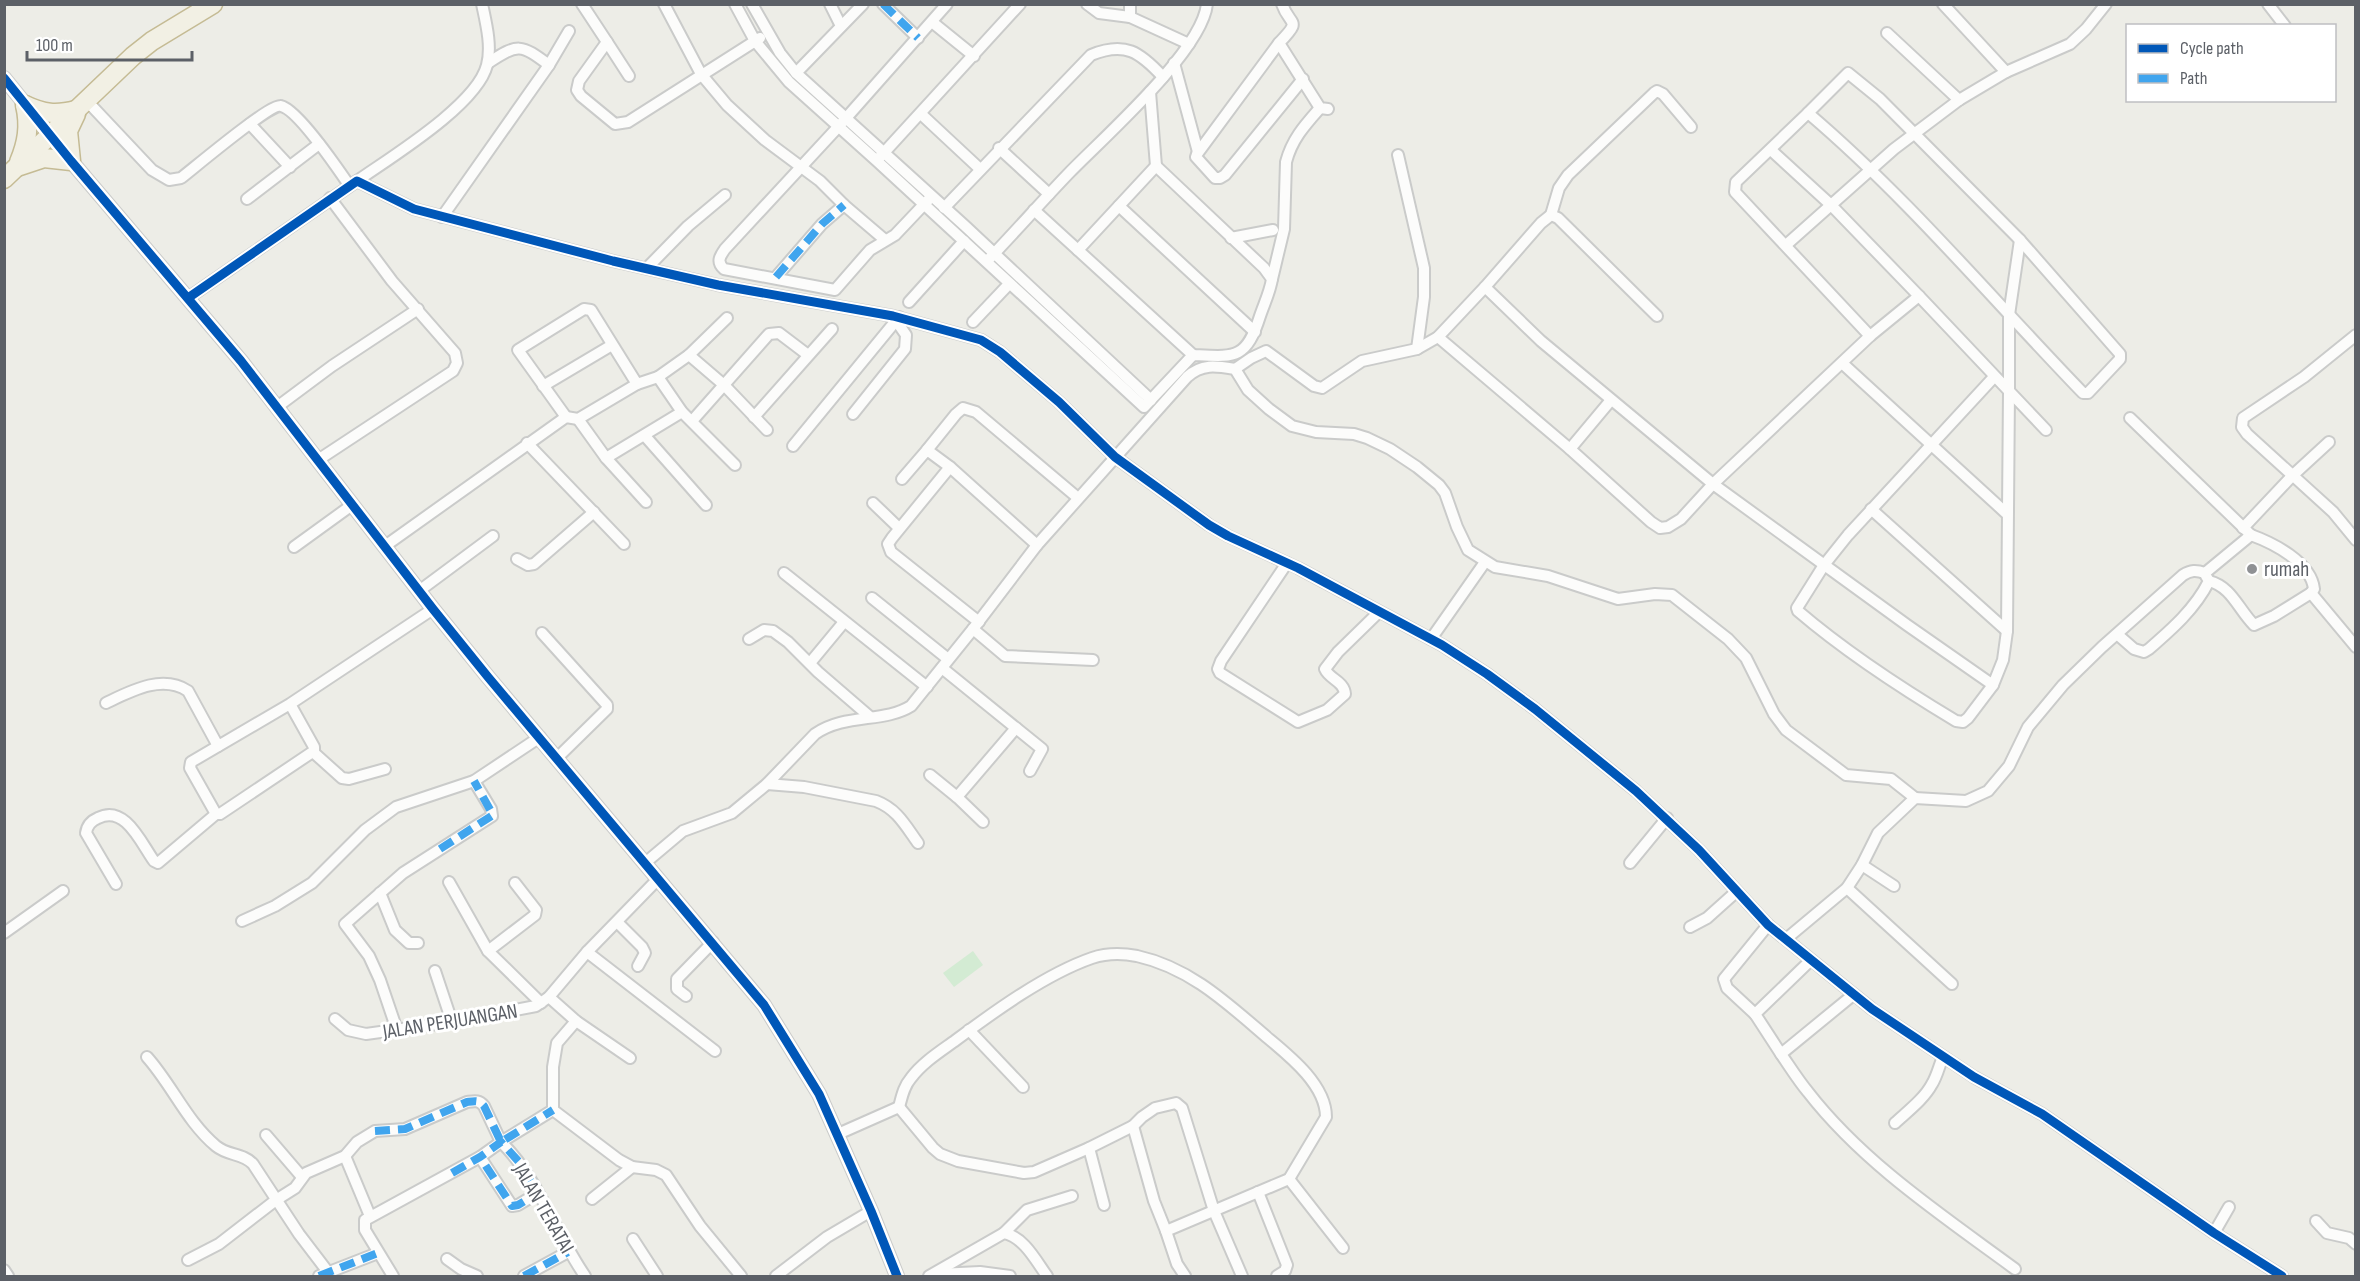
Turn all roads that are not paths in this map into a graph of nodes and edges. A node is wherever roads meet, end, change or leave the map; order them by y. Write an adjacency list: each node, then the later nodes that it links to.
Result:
1 (213, 4): 46 (highway)
2 (482, 4): 33 (street)
3 (582, 4): 29 (street)
4 (664, 4): 37 (street)
5 (735, 4): 28 (street)
6 (752, 4): 25 (street)
7 (830, 4): 23 (street)
8 (863, 4): 23 (street)
9 (883, 4): 27 (street)
10 (947, 4): 21 (street)
11 (1020, 4): 32 (street)
12 (1087, 4): 19 (street)
13 (1130, 4): 20 (street)
14 (1207, 4): 31 (street)
15 (1282, 4): 30 (street)
16 (1943, 4): 36 (street)
17 (2106, 4): 36 (street)
18 (2268, 4): 22 (street)
19 (1102, 9): 20 (street)
20 (1130, 17): 31 (street)
21 (932, 22): 27 (street); 32 (street)
22 (2283, 24)
23 (841, 26): 38 (street)
24 (569, 31): 35 (street)
25 (768, 33): 28 (street); 38 (street)
26 (1887, 33): 44 (street)
27 (918, 38): 49 (street)
28 (755, 41): 37 (street); 49 (street)
29 (607, 42): 37 (street); 39 (street)
30 (1279, 43): 42 (street); 57 (street)
31 (1189, 44): 34 (street)
32 (974, 56): 48 (street)
33 (488, 63): 35 (street); 67 (street)
34 (1174, 63): 40 (street); 57 (street)
35 (549, 65): 79 (street)
36 (2006, 72): 44 (street)
37 (701, 74): 61 (street)
38 (796, 74): 49 (street)
39 (629, 75)
40 (1162, 76): 43 (street); 55 (street)
41 (4, 78): 45 (street)
42 (1303, 79): 57 (street); 90 (street)
43 (1150, 92): 63 (street); 68 (street)
44 (1959, 100): 53 (street)
45 (25, 105): 46 (highway); 52 (street); 66 (highway)
46 (82, 105): 50 (street); 52 (highway); 60 (highway)
47 (1808, 113): 53 (street); 56 (street); 65 (street)
48 (921, 114): 59 (street); 64 (street)
49 (842, 122): 59 (street); 61 (street)
50 (250, 124): 54 (street); 62 (street)
51 (1691, 127): 78 (street)
52 (50, 134): 60 (street); 66 (highway)
53 (1915, 134): 65 (street); 83 (street)
54 (319, 144): 62 (street); 67 (street)
55 (999, 148): 64 (street); 68 (street)
56 (1771, 150): 74 (street); 85 (street)
57 (1198, 152)
58 (1398, 154): 108 (street)
59 (881, 157): 72 (street)
60 (71, 161): 66 (highway); 94 (street)
61 (802, 165): 73 (street); 89 (street)
62 (290, 166): 71 (street)
63 (1156, 166): 75 (street); 81 (street)
64 (980, 169): 76 (street)
65 (1870, 170): 74 (street); 97 (street)
66 (11, 173)
67 (353, 183): 70 (street); 79 (street)
68 (1048, 194): 77 (street)
69 (725, 195): 88 (street)
70 (330, 198): 94 (street); 96 (street)
71 (248, 199)
72 (928, 200): 76 (street); 82 (street); 84 (street)
73 (844, 205): 82 (street); 89 (street)
74 (1831, 205): 85 (street); 93 (street)
75 (1119, 206): 86 (street); 103 (street)
76 (944, 208): 87 (street)
77 (1034, 210): 86 (street); 87 (street)
78 (1551, 215): 92 (street); 98 (street)
79 (442, 217): 88 (street)
80 (1273, 230): 81 (street)
81 (1231, 238): 90 (street)
82 (885, 240): 89 (street)
83 (2020, 240): 97 (street); 97 (street)
84 (964, 242): 87 (street); 95 (street)
85 (1786, 245): 105 (street)
86 (1078, 250): 111 (street)
87 (990, 258): 91 (street); 121 (street)
88 (647, 268): 100 (street)
89 (776, 277)
90 (1272, 279): 103 (street)
91 (1009, 284): 101 (street); 121 (street)
92 (1485, 287): 106 (street); 120 (street)
93 (1919, 296): 105 (street); 115 (street)
94 (188, 298): 122 (street)
95 (909, 302)
96 (418, 309): 122 (street); 141 (street)
97 (2009, 315): 119 (street)
98 (1657, 316)
99 (727, 318): 109 (street)
100 (898, 320): 124 (street); 135 (street); 139 (street)
101 (973, 322)
102 (832, 329): 110 (street)
103 (1255, 332): 111 (street)
104 (2355, 335): 144 (street)
105 (1870, 336): 112 (street)
106 (1438, 337): 108 (street); 137 (street)
107 (612, 345): 116 (street); 117 (street); 117 (street)
108 (1417, 349): 113 (street)
109 (689, 355): 114 (street); 118 (street)
110 (808, 355): 118 (street); 126 (street)
111 (1192, 355): 121 (street)
112 (1842, 363): 136 (street); 146 (street)
113 (1235, 369): 139 (street); 165 (street)
114 (658, 377): 116 (street); 123 (street)
115 (1994, 377): 119 (street); 136 (street)
116 (638, 384): 128 (street)
117 (543, 386): 125 (street)
118 (724, 386): 126 (street); 129 (street)
119 (2009, 391): 131 (street); 154 (street)
120 (1611, 400): 137 (street); 146 (street)
121 (1147, 404)
122 (277, 407): 141 (street)
123 (682, 412): 129 (street); 132 (street)
124 (853, 414)
125 (566, 417): 128 (street); 134 (street)
126 (754, 417): 130 (street)
127 (2130, 418): 156 (street)
128 (578, 419): 140 (street)
129 (692, 421): 142 (street)
130 (767, 430)
131 (2046, 430)
132 (645, 436): 140 (street); 151 (street)
133 (2329, 442): 144 (street)
134 (526, 443): 153 (street); 161 (street)
135 (793, 446)
136 (1930, 446): 152 (street); 154 (street)
137 (1570, 449): 146 (street)
138 (927, 450): 143 (street); 145 (street); 147 (street)
139 (1115, 457): 147 (street); 164 (street)
140 (606, 458): 148 (street)
141 (318, 460): 150 (street)
142 (735, 465)
143 (950, 467): 155 (street); 160 (street)
144 (2292, 476): 156 (street); 158 (street)
145 (902, 479)
146 (1713, 484): 166 (street)
147 (1078, 498): 160 (street)
148 (646, 502)
149 (873, 503): 155 (street)
150 (352, 505): 161 (street); 162 (street)
151 (706, 505)
152 (1871, 509): 166 (street); 176 (street)
153 (594, 512): 159 (street); 163 (street)
154 (2006, 513): 176 (street)
155 (899, 528): 175 (street)
156 (2247, 532): 168 (street); 170 (street)
157 (493, 536): 169 (street)
158 (2355, 540)
159 (624, 544)
160 (1037, 545): 175 (street)
161 (385, 546): 169 (street)
162 (294, 547)
163 (517, 560)
164 (1287, 562): 173 (street); 173 (street)
165 (1485, 562): 180 (street); 201 (street)
166 (1824, 565): 185 (street); 185 (street)
167 (784, 573): 174 (street)
168 (2207, 577): 170 (street); 178 (street); 178 (street)
169 (419, 591): 172 (street)
170 (2311, 593): 181 (street)
171 (872, 598): 184 (street)
172 (433, 609): 188 (street); 191 (street)
173 (1379, 612): 180 (street)
174 (844, 622): 183 (street); 186 (street)
175 (976, 626): 182 (street); 184 (street)
176 (2007, 631): 185 (street)
177 (542, 633): 194 (street)
178 (2118, 634): 201 (street)
179 (749, 639): 183 (street)
180 (1431, 639): 203 (street)
181 (2355, 647)
182 (1093, 660)
183 (810, 663): 189 (street)
184 (945, 664): 186 (street); 190 (street)
185 (1993, 685)
186 (927, 687): 189 (street)
187 (106, 703): 192 (street)
188 (290, 704): 192 (street); 193 (street)
189 (869, 716): 199 (street)
190 (1016, 728): 196 (street); 200 (street)
191 (540, 737): 194 (street); 198 (street)
192 (218, 746): 202 (street)
193 (313, 752): 195 (street); 202 (street)
194 (556, 759): 206 (street)
195 (385, 769)
196 (1030, 771)
197 (930, 776): 200 (street)
198 (474, 781): 217 (street); 218 (street)
199 (767, 784): 205 (street); 206 (street)
200 (957, 797): 204 (street)
201 (1915, 798): 208 (street)
202 (216, 814): 212 (street)
203 (1666, 818): 207 (street); 216 (street)
204 (982, 822)
205 (918, 843)
206 (645, 863): 209 (street)
207 (1630, 863)
208 (1862, 865): 213 (street); 214 (street)
209 (658, 879): 219 (street); 224 (street)
210 (449, 882): 226 (street)
211 (515, 883): 226 (street)
212 (116, 884)
213 (1894, 886)
214 (1847, 888): 223 (street); 231 (street)
215 (63, 891): 222 (street)
216 (1736, 892): 220 (street); 221 (street)
217 (380, 893): 225 (street); 239 (street)
218 (242, 921)
219 (617, 922): 227 (street); 229 (street)
220 (1768, 925): 223 (street); 235 (street)
221 (1690, 927)
222 (4, 933)
223 (1786, 939): 228 (street)
224 (713, 942): 233 (street); 251 (street)
225 (418, 943)
226 (488, 951): 234 (street)
227 (587, 952): 234 (street); 241 (street)
228 (1811, 960): 232 (street); 235 (street)
229 (638, 966)
230 (435, 971): 238 (street)
231 (1952, 984)
232 (1853, 995): 242 (street); 243 (street)
233 (686, 996)
234 (545, 1000): 237 (street); 238 (street, JALAN PERJUANGAN)
235 (1755, 1014): 242 (street)
236 (335, 1019): 239 (street, JALAN PERJUANGAN)
237 (576, 1021): 245 (street); 248 (street)
238 (452, 1022): 239 (street, JALAN PERJUANGAN)
239 (397, 1030)
240 (969, 1030): 246 (street); 247 (street); 259 (street)
241 (715, 1051)
242 (1781, 1054): 281 (street)
243 (1943, 1057): 249 (street); 273 (street)
244 (147, 1058): 264 (street)
245 (630, 1058)
246 (1023, 1088)
247 (899, 1107): 251 (street); 254 (street)
248 (553, 1110): 253 (street); 257 (street)
249 (1896, 1123)
250 (1133, 1126): 254 (street); 268 (street); 271 (street)
251 (838, 1134): 267 (street)
252 (266, 1135): 258 (street)
253 (501, 1142): 255 (street, JALAN TERATAI); 256 (street); 261 (street, JALAN TERATAI)
254 (1089, 1148): 265 (street)
255 (345, 1156): 258 (street); 269 (street)
256 (480, 1157): 261 (street); 269 (street)
257 (632, 1167): 263 (street); 291 (street)
258 (302, 1176): 264 (street)
259 (1289, 1179): 260 (street); 276 (street)
260 (1258, 1192): 268 (street); 298 (street)
261 (538, 1193): 277 (street, JALAN TERATAI)
262 (1072, 1196): 272 (street)
263 (592, 1199)
264 (276, 1200): 280 (street); 283 (street)
265 (1104, 1205)
266 (2229, 1207): 273 (street)
267 (871, 1211): 284 (street); 292 (street)
268 (1215, 1211): 271 (street); 297 (street)
269 (370, 1216): 278 (street)
270 (2316, 1221): 275 (street)
271 (1166, 1230): 296 (street)
272 (1004, 1233): 293 (street); 295 (street)
273 (2214, 1233): 299 (street)
274 (633, 1239): 290 (street)
275 (2355, 1244)
276 (1343, 1248)
277 (568, 1252): 288 (street); 289 (street, JALAN TERATAI)
278 (378, 1253): 283 (street); 286 (street)
279 (447, 1259): 287 (street)
280 (188, 1260)
281 (2015, 1269)
282 (4, 1270): 285 (street)
283 (324, 1274)
284 (783, 1274)
285 (8, 1276)
286 (393, 1276)
287 (477, 1276)
288 (524, 1276)
289 (585, 1276)
290 (657, 1276)
291 (741, 1276)
292 (897, 1276)
293 (932, 1276): 294 (street)
294 (1010, 1276)
295 (1047, 1276)
296 (1185, 1276)
297 (1242, 1276)
298 (1277, 1276)
299 (2282, 1276)

